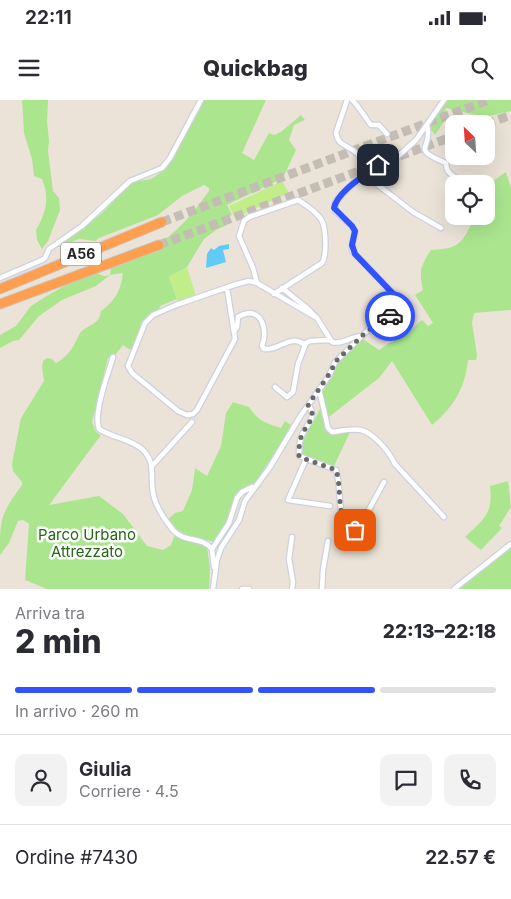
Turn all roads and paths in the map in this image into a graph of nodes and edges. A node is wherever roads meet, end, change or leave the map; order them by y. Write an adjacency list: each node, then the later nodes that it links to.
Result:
1 (201, 100): 12 (street)
2 (347, 100): 7 (street)
3 (352, 100): 6 (street)
4 (444, 100): 5 (street)
5 (427, 125): 7 (street); 8 (street)
6 (387, 134)
7 (364, 175): 10 (street); 21 (street)
8 (452, 175)
9 (162, 222): 16 (highway, A56)
10 (441, 228)
11 (159, 246): 18 (highway, A56)
12 (0, 278)
13 (257, 283): 14 (street); 15 (street); 17 (street)
14 (226, 288): 20 (street); 20 (street)
15 (282, 288): 17 (street); 19 (street)
16 (0, 289)
17 (274, 294): 19 (street)
18 (0, 304)
19 (317, 318): 22 (street)
20 (234, 330): 23 (street)
21 (362, 336): 22 (street); 26 (street)
22 (330, 340): 23 (street)
23 (305, 345): 25 (street)
24 (113, 357): 30 (street)
25 (276, 387)
26 (319, 389): 27 (street); 34 (street)
27 (308, 405): 29 (street); 39 (street)
28 (192, 422): 30 (street)
29 (306, 459): 31 (street); 33 (street)
30 (152, 466): 38 (street)
31 (384, 482)
32 (252, 487): 38 (street)
33 (330, 506)
34 (444, 517)
35 (292, 537): 43 (street)
36 (328, 542): 44 (street)
37 (511, 544): 45 (street)
38 (212, 549): 39 (street)
39 (215, 574): 40 (street)
40 (213, 589)
41 (242, 589): 42 (street)
42 (249, 589)
43 (292, 589)
44 (322, 589)
45 (454, 589)

